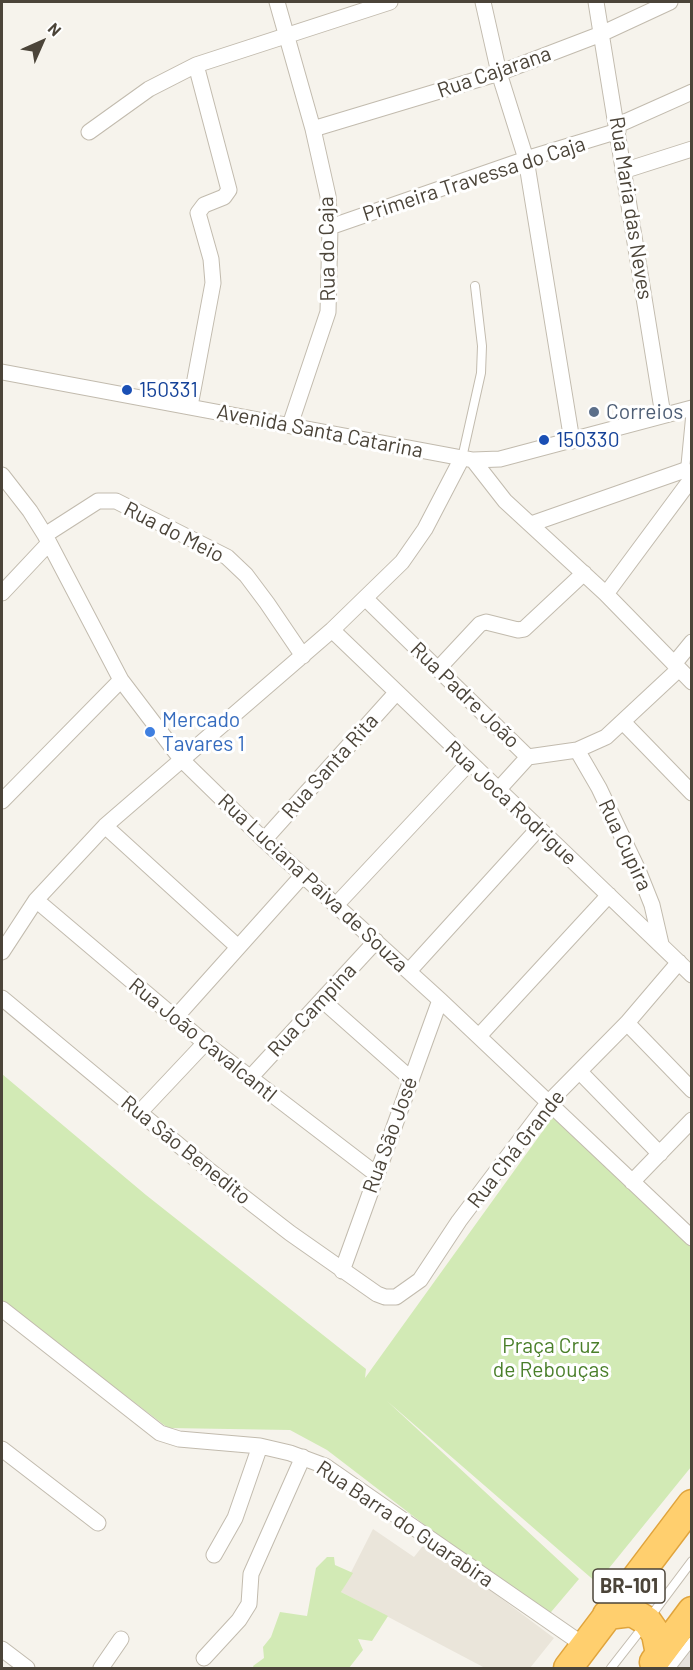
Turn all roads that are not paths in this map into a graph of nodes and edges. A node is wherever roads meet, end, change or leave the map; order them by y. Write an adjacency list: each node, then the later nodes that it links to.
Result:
1 (277, 2): 7 (street, Rua do Caja)
2 (390, 2): 7 (street)
3 (483, 2): 9 (street)
4 (596, 2): 6 (street, Rua Maria das Neves)
5 (670, 2): 6 (street, Rua Cajarana)
6 (601, 34): 9 (street, Rua Cajarana); 11 (street, Rua Maria das Neves)
7 (288, 36): 8 (street); 12 (street, Rua do Caja)
8 (196, 65): 13 (street); 20 (street)
9 (499, 73): 12 (street, Rua Cajarana); 15 (street)
10 (692, 92): 11 (street, Primeira Travessa do Caja)
11 (618, 128): 15 (street, Primeira Travessa do Caja); 16 (street, Rua Maria das Neves)
12 (313, 129): 17 (street, Rua do Caja)
13 (89, 132)
14 (692, 149): 16 (street)
15 (526, 159): 17 (street, Primeira Travessa do Caja); 24 (street)
16 (624, 171): 22 (street, Rua Maria das Neves)
17 (330, 227): 23 (street, Rua do Caja)
18 (475, 286): 25 (lane)
19 (2, 372): 20 (street, Avenida Santa Catarina)
20 (189, 406): 23 (street, Avenida Santa Catarina)
21 (691, 408): 22 (street, Avenida Santa Catarina); 27 (lane)
22 (663, 415): 24 (street, Avenida Santa Catarina)
23 (290, 425): 25 (street, Avenida Santa Catarina)
24 (572, 441): 25 (street, Avenida Santa Catarina)
25 (468, 459): 28 (street); 33 (street)
26 (2, 475): 29 (street, Rua Luciana Paiva de Souza)
27 (689, 475): 28 (street); 32 (street)
28 (531, 524): 30 (street)
29 (47, 539): 31 (street, Rua do Meio); 36 (street, Rua do Meio); 39 (street, Rua Luciana Paiva de Souza)
30 (584, 573): 32 (street); 38 (street)
31 (2, 593)
32 (606, 594): 37 (street)
33 (366, 599): 34 (street); 38 (street, Rua Padre João)
34 (332, 630): 36 (street); 41 (street, Rua Joca Rodrigue)
35 (692, 642): 37 (street, Rua Padre João)
36 (303, 656): 45 (street)
37 (676, 667): 40 (street); 42 (street, Rua Padre João)
38 (438, 669): 44 (street, Rua Padre João)
39 (121, 680): 45 (street, Rua Luciana Paiva de Souza); 49 (street)
40 (692, 682)
41 (396, 693): 46 (street, Rua Joca Rodrigue); 52 (street, Rua Santa Rita)
42 (623, 722): 43 (street, Rua Padre João); 48 (street)
43 (577, 750): 44 (street, Rua Padre João); 58 (street, Rua Cupira)
44 (528, 757): 47 (street)
45 (181, 759): 50 (street); 52 (street, Rua Luciana Paiva de Souza)
46 (469, 763): 47 (street, Rua Joca Rodrigue); 56 (street)
47 (498, 790): 51 (street, Rua Joca Rodrigue)
48 (692, 794)
49 (2, 801)
50 (105, 826): 55 (street); 59 (street)
51 (538, 829): 54 (street, Rua Joca Rodrigue); 62 (street)
52 (264, 840): 53 (street, Rua Luciana Paiva de Souza)
53 (303, 875): 56 (street, Rua Luciana Paiva de Souza); 59 (street)
54 (609, 895): 58 (street, Rua Joca Rodrigue); 68 (street)
55 (36, 900): 60 (street); 66 (street, Rua João CavalcantI)
56 (336, 905): 57 (street, Rua Luciana Paiva de Souza)
57 (376, 941): 62 (street, Rua Luciana Paiva de Souza); 64 (street, Rua Campina)
58 (661, 944): 61 (street, Rua Joca Rodrigue)
59 (238, 947): 66 (street)
60 (2, 952)
61 (687, 968): 67 (street, Rua Chá Grande)
62 (409, 971): 65 (street, Rua Luciana Paiva de Souza)
63 (2, 998): 75 (street, Rua São Benedito)
64 (322, 1000): 71 (street); 72 (street, Rua Campina)
65 (440, 1000): 68 (street, Rua Luciana Paiva de Souza); 71 (street, Rua São José)
66 (175, 1018): 69 (street, Rua João CavalcantI)
67 (627, 1023): 70 (street, Rua Chá Grande); 73 (street)
68 (479, 1036): 74 (street, Rua Luciana Paiva de Souza)
69 (205, 1043): 72 (street, Rua João CavalcantI); 75 (street)
70 (580, 1072): 74 (street, Rua Chá Grande); 77 (street)
71 (410, 1078): 78 (street, Rua São José)
72 (249, 1079): 78 (street, Rua João CavalcantI)
73 (692, 1090)
74 (548, 1103): 79 (street, Rua Luciana Paiva de Souza); 82 (street, Rua Chá Grande)
75 (140, 1112): 81 (street, Rua São Benedito)
76 (692, 1120): 77 (street)
77 (660, 1154): 79 (street)
78 (375, 1174): 81 (street, Rua São José)
79 (632, 1182): 80 (street, Rua Luciana Paiva de Souza)
80 (692, 1238)
81 (342, 1271): 82 (street, Rua São Benedito)
82 (377, 1294)
83 (2, 1309): 84 (street, Rua Barra do Guarabira)
84 (260, 1446): 86 (street, Rua Barra do Guarabira); 89 (street)
85 (2, 1449): 88 (street)
86 (303, 1457): 96 (street, Rua Barra do Guarabira); 98 (street)
87 (692, 1504): 92 (highway, BR-101)
88 (98, 1523)
89 (214, 1555)
90 (692, 1561): 93 (lane)
91 (692, 1611): 99 (highway, BR-101)
92 (607, 1615): 93 (highway); 96 (highway, BR-101)
93 (647, 1620): 99 (highway); 103 (lane)
94 (121, 1640): 101 (street)
95 (692, 1641): 99 (lane)
96 (585, 1646): 102 (highway, BR-101)
97 (2, 1649): 100 (street)
98 (204, 1658)
99 (660, 1664)
100 (27, 1668)
101 (101, 1668)
102 (568, 1668)
103 (611, 1668)

